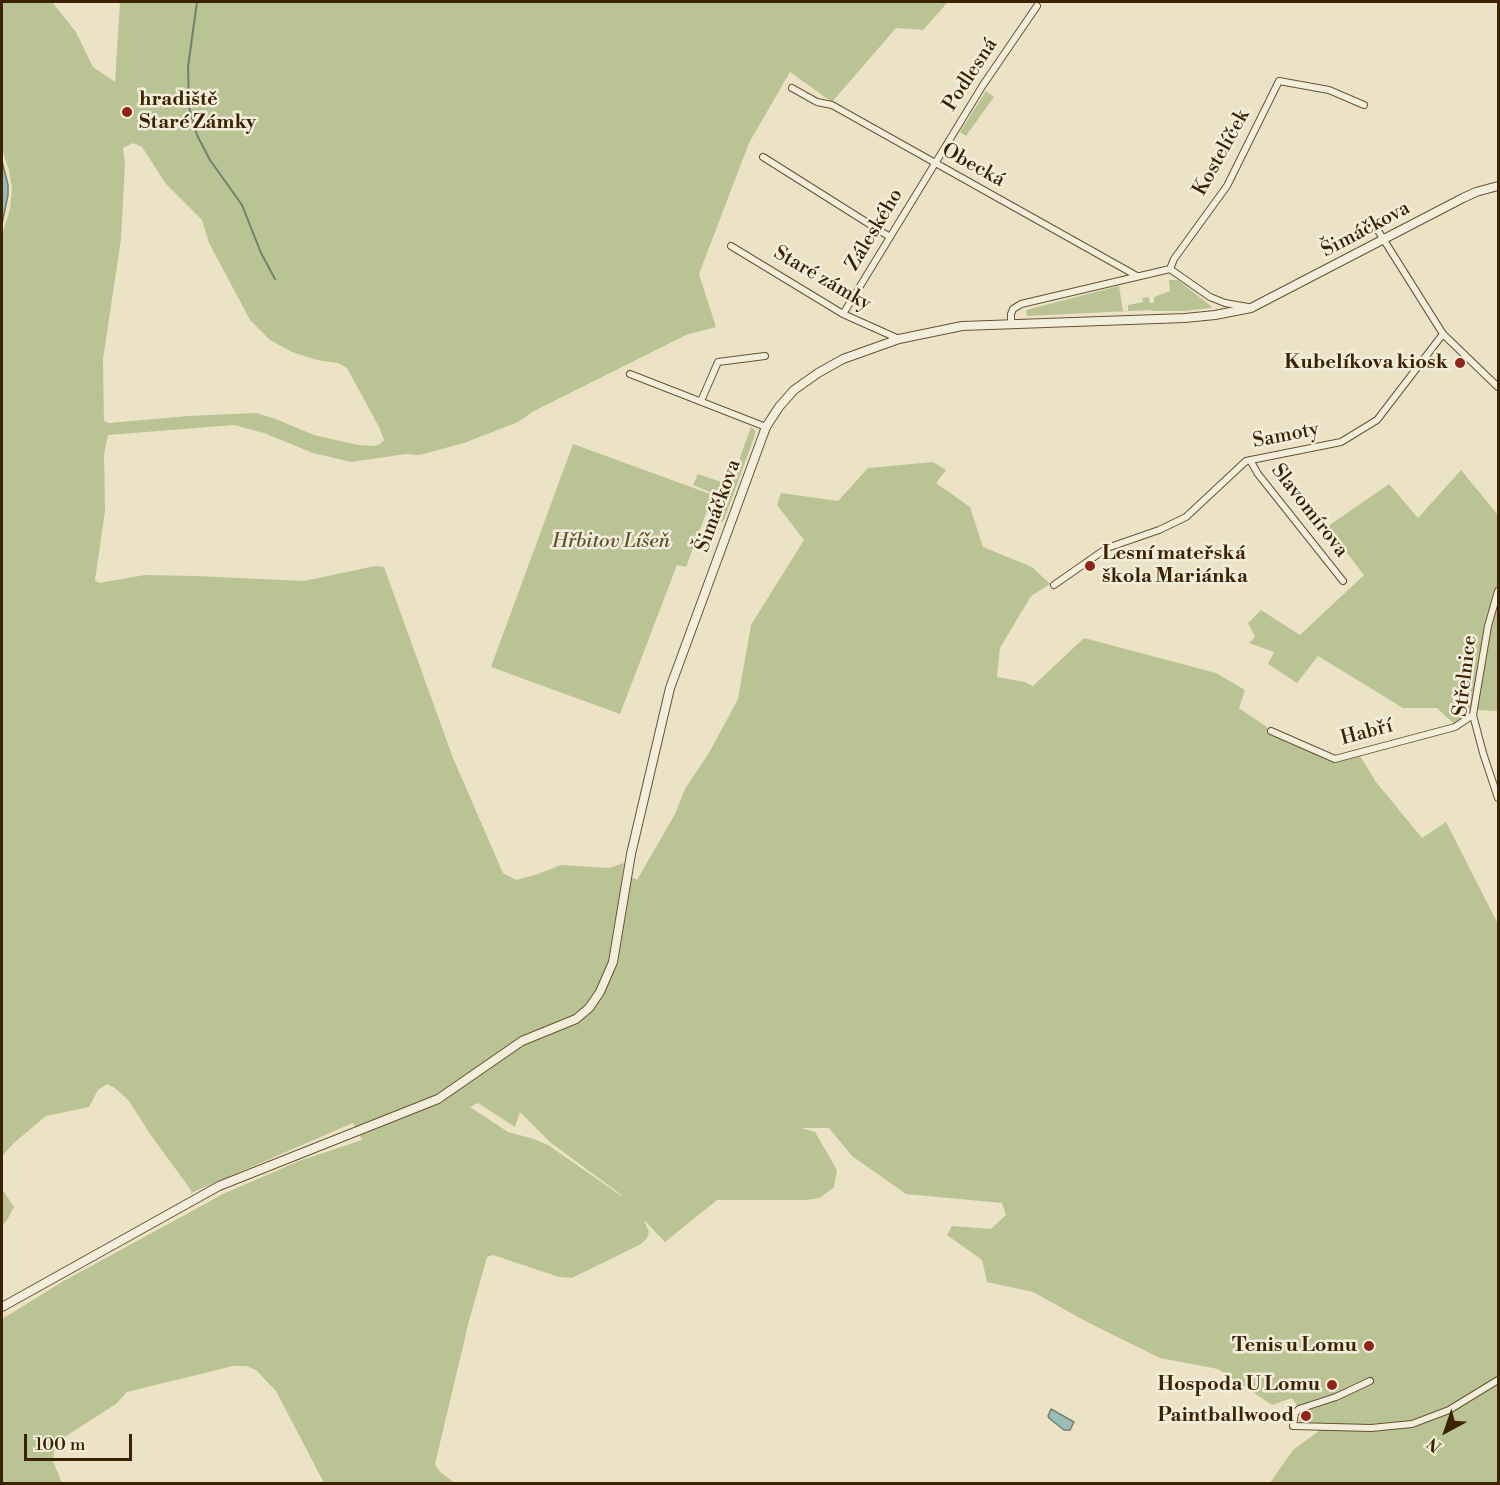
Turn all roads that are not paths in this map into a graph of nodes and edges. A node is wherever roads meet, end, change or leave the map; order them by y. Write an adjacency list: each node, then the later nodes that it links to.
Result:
1 (1037, 6): 5 (street, Podlesná)
2 (792, 88): 5 (street, Obecká)
3 (1364, 105): 11 (street, Kostelíček)
4 (763, 158): 8 (street)
5 (935, 163): 8 (street, Záleského); 12 (street, Obecká)
6 (1498, 186): 9 (street, Šimáčkova)
7 (1377, 229): 9 (street)
8 (890, 237): 14 (street, Záleského)
9 (1382, 240): 13 (street, Šimáčkova); 16 (street)
10 (731, 246): 14 (street, Staré zámky)
11 (1170, 269): 12 (street); 13 (street)
12 (1137, 276): 15 (street)
13 (1251, 308): 15 (street, Šimáčkova)
14 (843, 314): 17 (street, Staré zámky)
15 (1011, 324): 17 (street, Šimáčkova)
16 (1443, 334): 20 (street); 23 (street, Samoty)
17 (899, 339): 22 (street, Šimáčkova)
18 (765, 356): 21 (street)
19 (630, 374): 21 (street)
20 (1498, 387)
21 (701, 401): 22 (street)
22 (766, 427): 30 (street, Šimáčkova)
23 (1250, 460): 24 (street, Slavomírova); 25 (street, Samoty)
24 (1343, 581)
25 (1054, 585)
26 (1498, 591): 27 (street, Střelnice)
27 (1473, 716): 28 (street, Habří); 29 (street, Střelnice)
28 (1271, 731)
29 (1498, 798)
30 (2, 1307)
31 (1498, 1380): 32 (street)
32 (1370, 1381)

